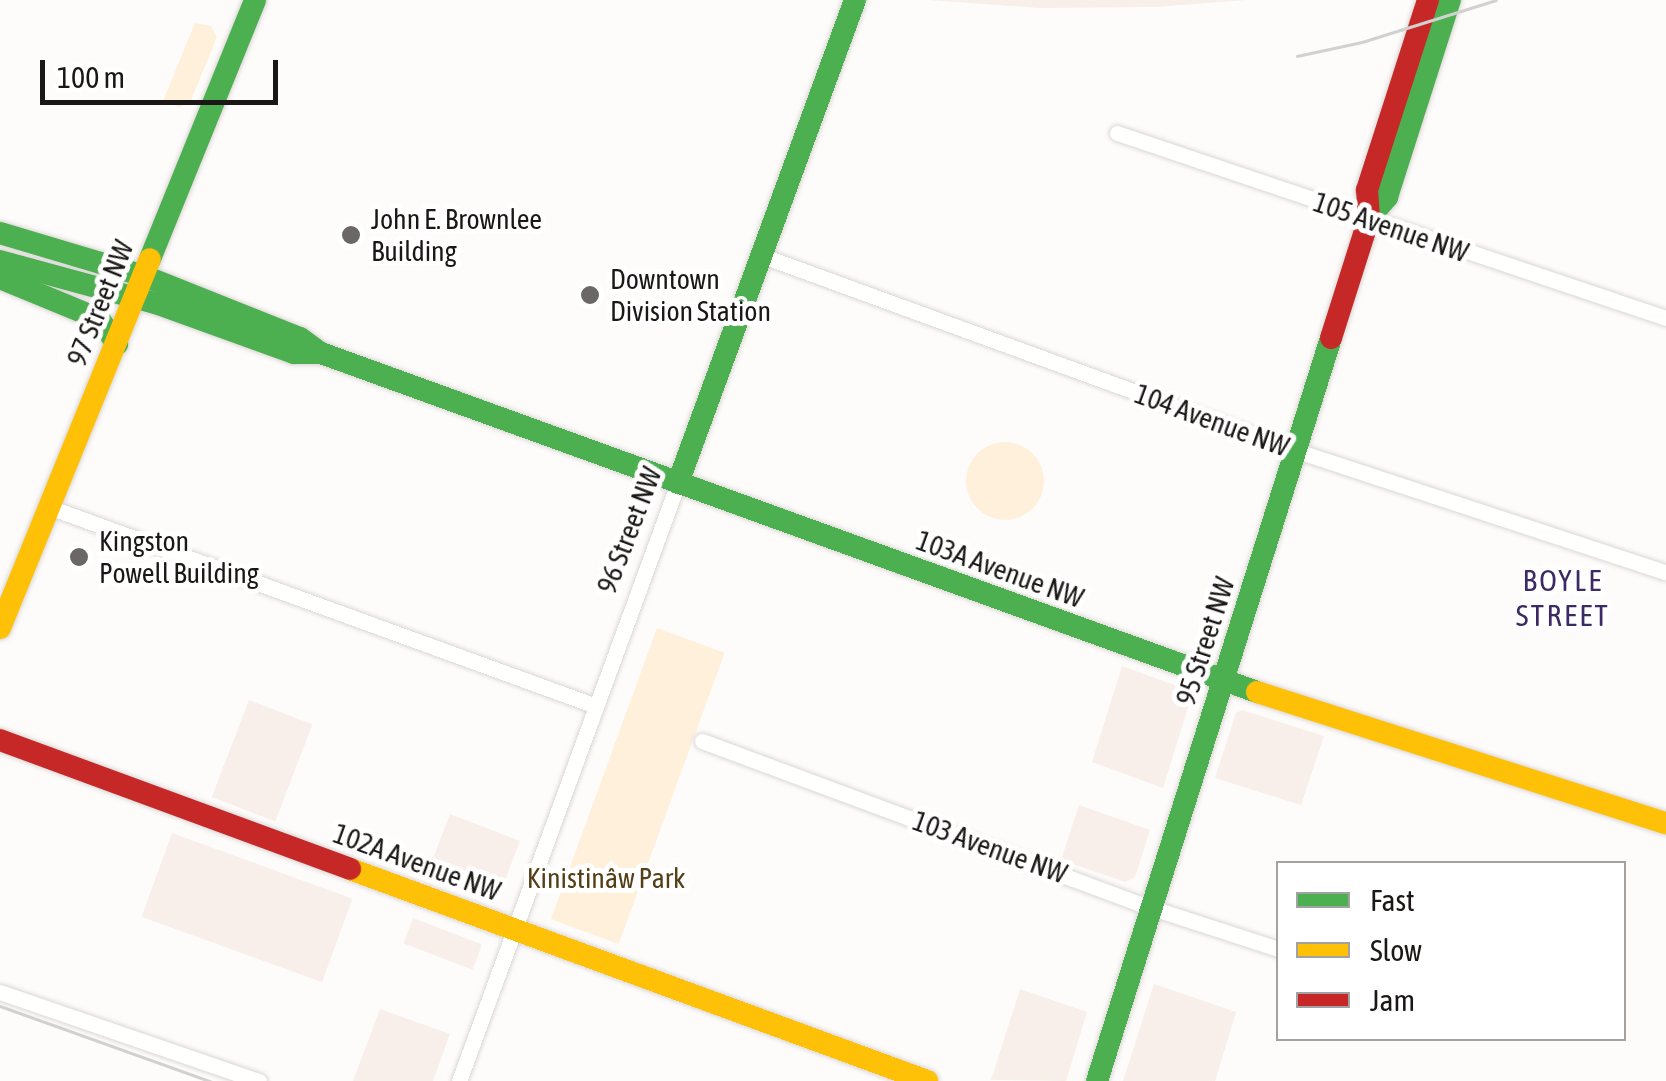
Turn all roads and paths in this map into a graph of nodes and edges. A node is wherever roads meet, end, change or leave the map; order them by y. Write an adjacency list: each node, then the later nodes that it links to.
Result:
1 (256, 0): 11 (street, 97 Street NW)
2 (855, 0): 8 (street, 96 Street NW)
3 (1428, 0): 6 (street, 95 Street NW)
4 (1450, 0): 6 (street, 95 Street NW)
5 (1118, 134): 6 (street, 105 Avenue NW)
6 (1369, 218): 12 (street, 105 Avenue NW); 14 (street, 95 Street NW)
7 (0, 233): 11 (street, 103A Avenue NW)
8 (763, 256): 14 (street, 104 Avenue NW); 15 (street, 96 Street NW)
9 (0, 261): 11 (street, 103A Avenue NW)
10 (0, 278): 13 (street)
11 (140, 286): 13 (street, 97 Street NW); 15 (street, 103A Avenue NW)
12 (1666, 318)
13 (116, 344): 16 (street, 97 Street NW)
14 (1298, 451): 17 (street, 104 Avenue NW); 19 (street, 95 Street NW)
15 (678, 483): 19 (street, 103A Avenue NW); 20 (street, 96 Street NW)
16 (49, 507): 18 (street, 97 Street NW); 20 (street)
17 (1666, 572)
18 (0, 628)
19 (1224, 681): 23 (street, 103A Avenue NW); 24 (street, 95 Street NW)
20 (596, 706): 25 (street, 96 Street NW)
21 (0, 740): 25 (street, 102A Avenue NW)
22 (702, 741): 24 (street, 103 Avenue NW)
23 (1666, 822)
24 (1152, 908): 26 (street, 103 Avenue NW); 31 (street, 95 Street NW)
25 (515, 929): 29 (street, 96 Street NW); 30 (street, 102A Avenue NW)
26 (1276, 948)
27 (0, 992): 28 (street)
28 (259, 1081)
29 (459, 1081)
30 (927, 1081)
31 (1097, 1081)

